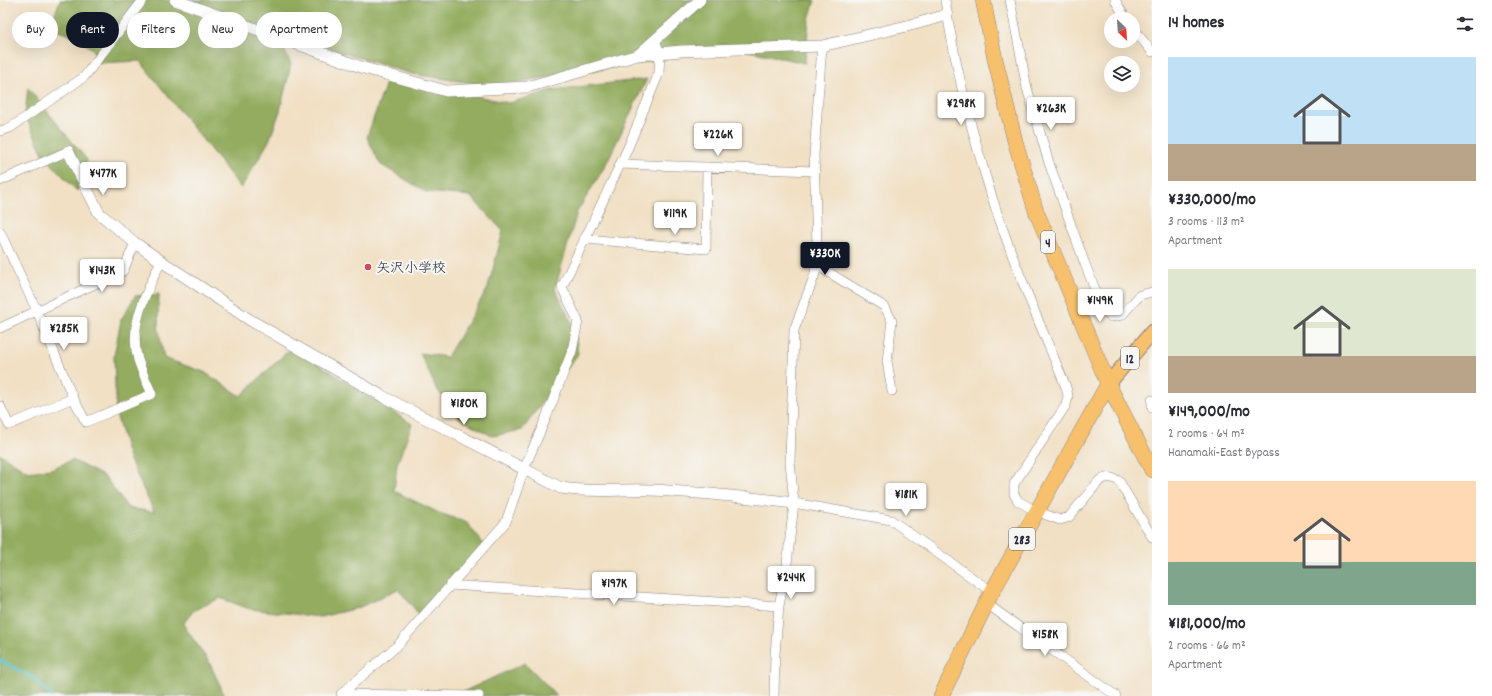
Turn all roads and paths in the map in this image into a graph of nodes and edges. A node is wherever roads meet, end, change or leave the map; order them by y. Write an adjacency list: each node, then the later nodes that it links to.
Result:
1 (143, 0): 16 (street)
2 (175, 0): 15 (street)
3 (700, 0): 11 (street)
4 (945, 0): 9 (street)
5 (983, 0): 31 (highway, 4)
6 (1010, 0): 27 (street)
7 (1115, 0): 8 (street)
8 (1122, 12)
9 (947, 15): 12 (street); 40 (street)
10 (1140, 37): 13 (street)
11 (655, 40): 14 (street); 15 (street)
12 (822, 46): 14 (street); 20 (street)
13 (1152, 52)
14 (660, 53): 15 (street); 18 (street)
15 (638, 55)
16 (0, 131)
17 (68, 151): 21 (street); 24 (street)
18 (620, 164): 19 (street); 23 (street)
19 (707, 167): 20 (street); 23 (street)
20 (815, 171): 26 (street)
21 (0, 180)
22 (0, 232): 28 (street)
23 (584, 239): 37 (street)
24 (135, 243): 25 (street); 28 (street)
25 (161, 261): 33 (street); 37 (street)
26 (815, 264): 32 (street); 39 (street)
27 (1152, 292)
28 (37, 311): 29 (street); 33 (street)
29 (0, 328)
30 (1152, 332): 31 (main road, 12)
31 (1108, 384): 38 (highway, 4); 40 (highway, 283)
32 (892, 391)
33 (73, 398): 35 (street)
34 (1152, 400): 36 (street)
35 (0, 406)
36 (1152, 408)
37 (524, 469): 39 (street); 42 (street)
38 (1152, 470)
39 (794, 503): 43 (street); 44 (street)
40 (1036, 511): 41 (street); 43 (highway, 283)
41 (1152, 537)
42 (450, 585): 44 (street); 45 (street)
43 (989, 598): 47 (highway, 283); 48 (street)
44 (779, 606): 46 (street)
45 (479, 696)
46 (774, 696)
47 (941, 696)
48 (1116, 696)

